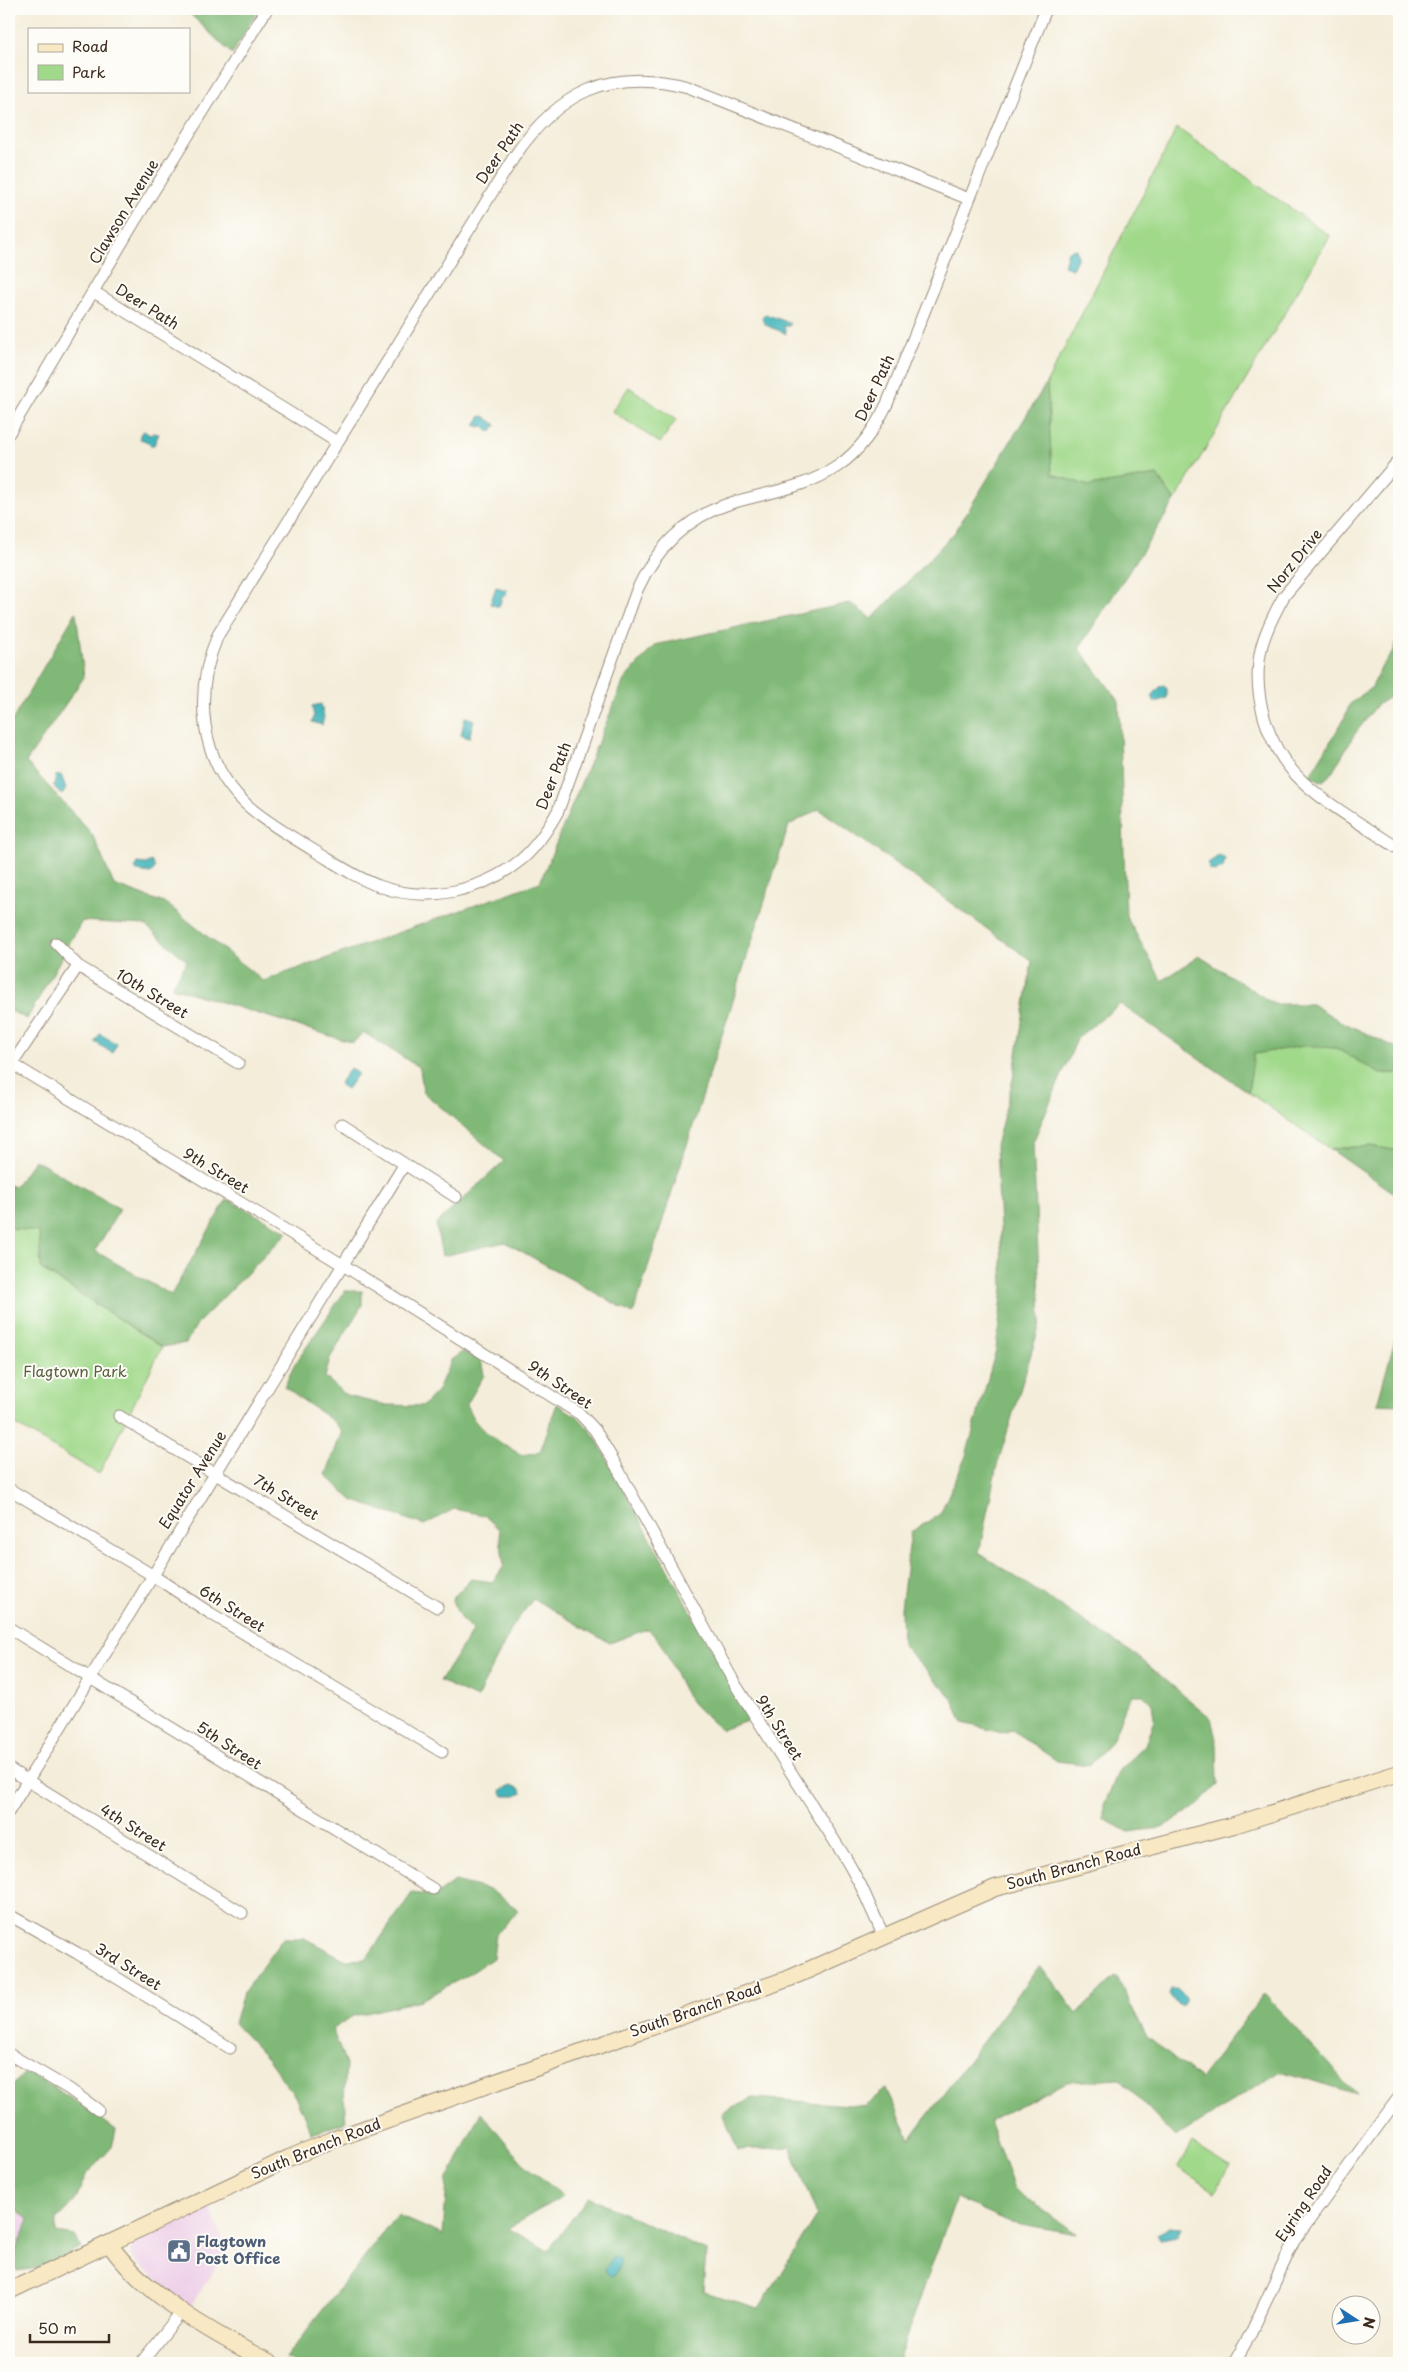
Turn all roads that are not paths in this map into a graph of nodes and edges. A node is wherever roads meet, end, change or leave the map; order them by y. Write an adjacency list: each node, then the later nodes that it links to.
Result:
1 (267, 9): 4 (street, Clawson Avenue)
2 (1046, 9): 3 (street, Deer Path)
3 (969, 199): 6 (street, Deer Path); 6 (street, Deer Path)
4 (94, 292): 5 (street, Clawson Avenue); 6 (street, Deer Path)
5 (9, 433)
6 (337, 442)
7 (1399, 460): 8 (street, Norz Drive)
8 (1399, 849)
9 (56, 943): 10 (street, 10th Street)
10 (78, 966): 11 (street); 12 (street, 10th Street)
11 (10, 1063): 16 (street, 9th Street)
12 (238, 1063)
13 (342, 1124): 14 (street)
14 (404, 1165): 15 (street); 16 (street, Equator Avenue)
15 (456, 1196)
16 (343, 1265): 18 (street, Equator Avenue); 32 (street, 9th Street)
17 (119, 1416): 18 (street, 7th Street)
18 (215, 1473): 20 (street, Equator Avenue); 21 (street, 7th Street)
19 (9, 1489): 20 (street, 6th Street)
20 (152, 1575): 23 (street, Equator Avenue); 24 (street, 6th Street)
21 (437, 1607)
22 (9, 1628): 23 (street, 5th Street)
23 (89, 1678): 27 (street, Equator Avenue); 29 (street, 5th Street)
24 (442, 1752)
25 (9, 1768): 27 (street, 4th Street)
26 (1399, 1772): 32 (street, South Branch Road)
27 (27, 1780): 28 (street, Equator Avenue); 30 (street, 4th Street)
28 (9, 1810)
29 (433, 1889)
30 (242, 1913)
31 (9, 1915): 33 (street, 3rd Street)
32 (884, 1937): 37 (street, South Branch Road)
33 (230, 2048)
34 (9, 2054): 36 (street)
35 (1399, 2097): 42 (street, Eyring Road)
36 (98, 2110)
37 (110, 2245): 38 (street, South Branch Road); 39 (street)
38 (9, 2291)
39 (182, 2311): 40 (street); 41 (street)
40 (142, 2363)
41 (270, 2363)
42 (1234, 2363)

